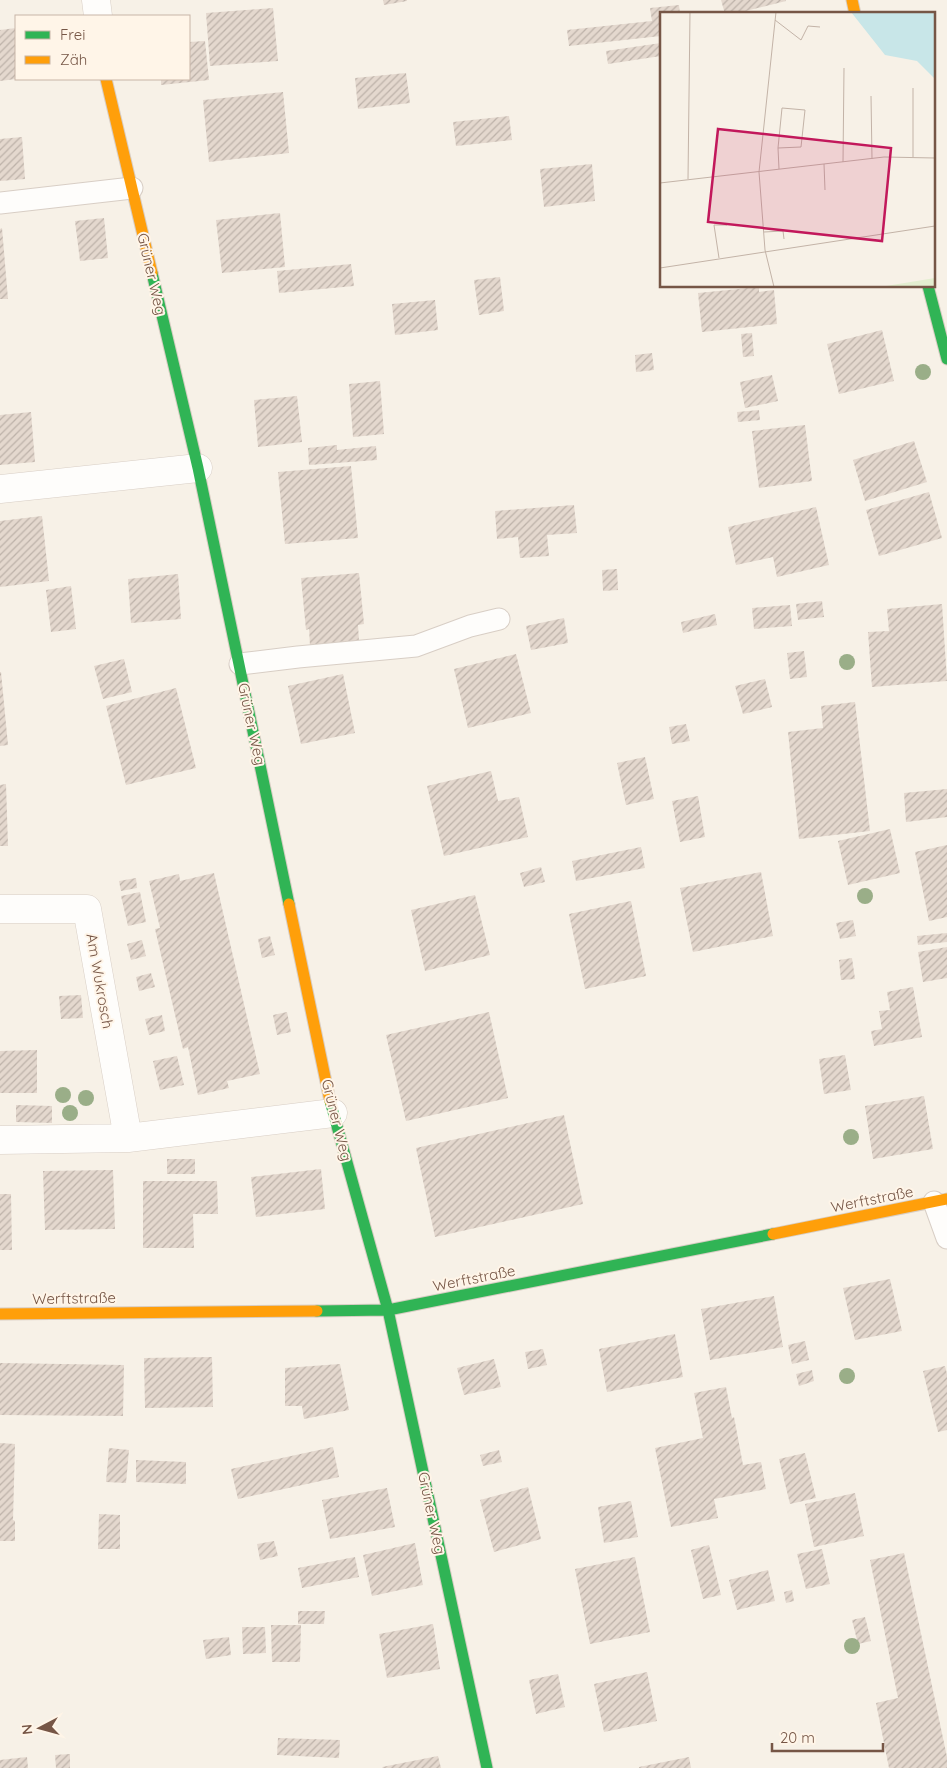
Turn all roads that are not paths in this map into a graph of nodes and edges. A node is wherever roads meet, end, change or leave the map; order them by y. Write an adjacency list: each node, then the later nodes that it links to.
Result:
1 (96, 0): 2 (street)
2 (98, 15)
3 (106, 80): 4 (street, Grüner Weg)
4 (132, 188): 5 (lane); 8 (street, Grüner Weg)
5 (0, 203)
6 (929, 288): 7 (street)
7 (947, 359)
8 (198, 468): 9 (street); 11 (street, Grüner Weg)
9 (0, 488)
10 (499, 619): 11 (lane)
11 (240, 664): 13 (street, Grüner Weg)
12 (0, 909): 14 (street, Am Wukrosch)
13 (333, 1113): 14 (street); 18 (street, Grüner Weg)
14 (128, 1138): 15 (street)
15 (0, 1140)
16 (941, 1201): 17 (lane); 18 (street, Werftstraße)
17 (947, 1238)
18 (388, 1310): 19 (street, Werftstraße); 20 (street, Grüner Weg)
19 (0, 1314)
20 (486, 1768)

